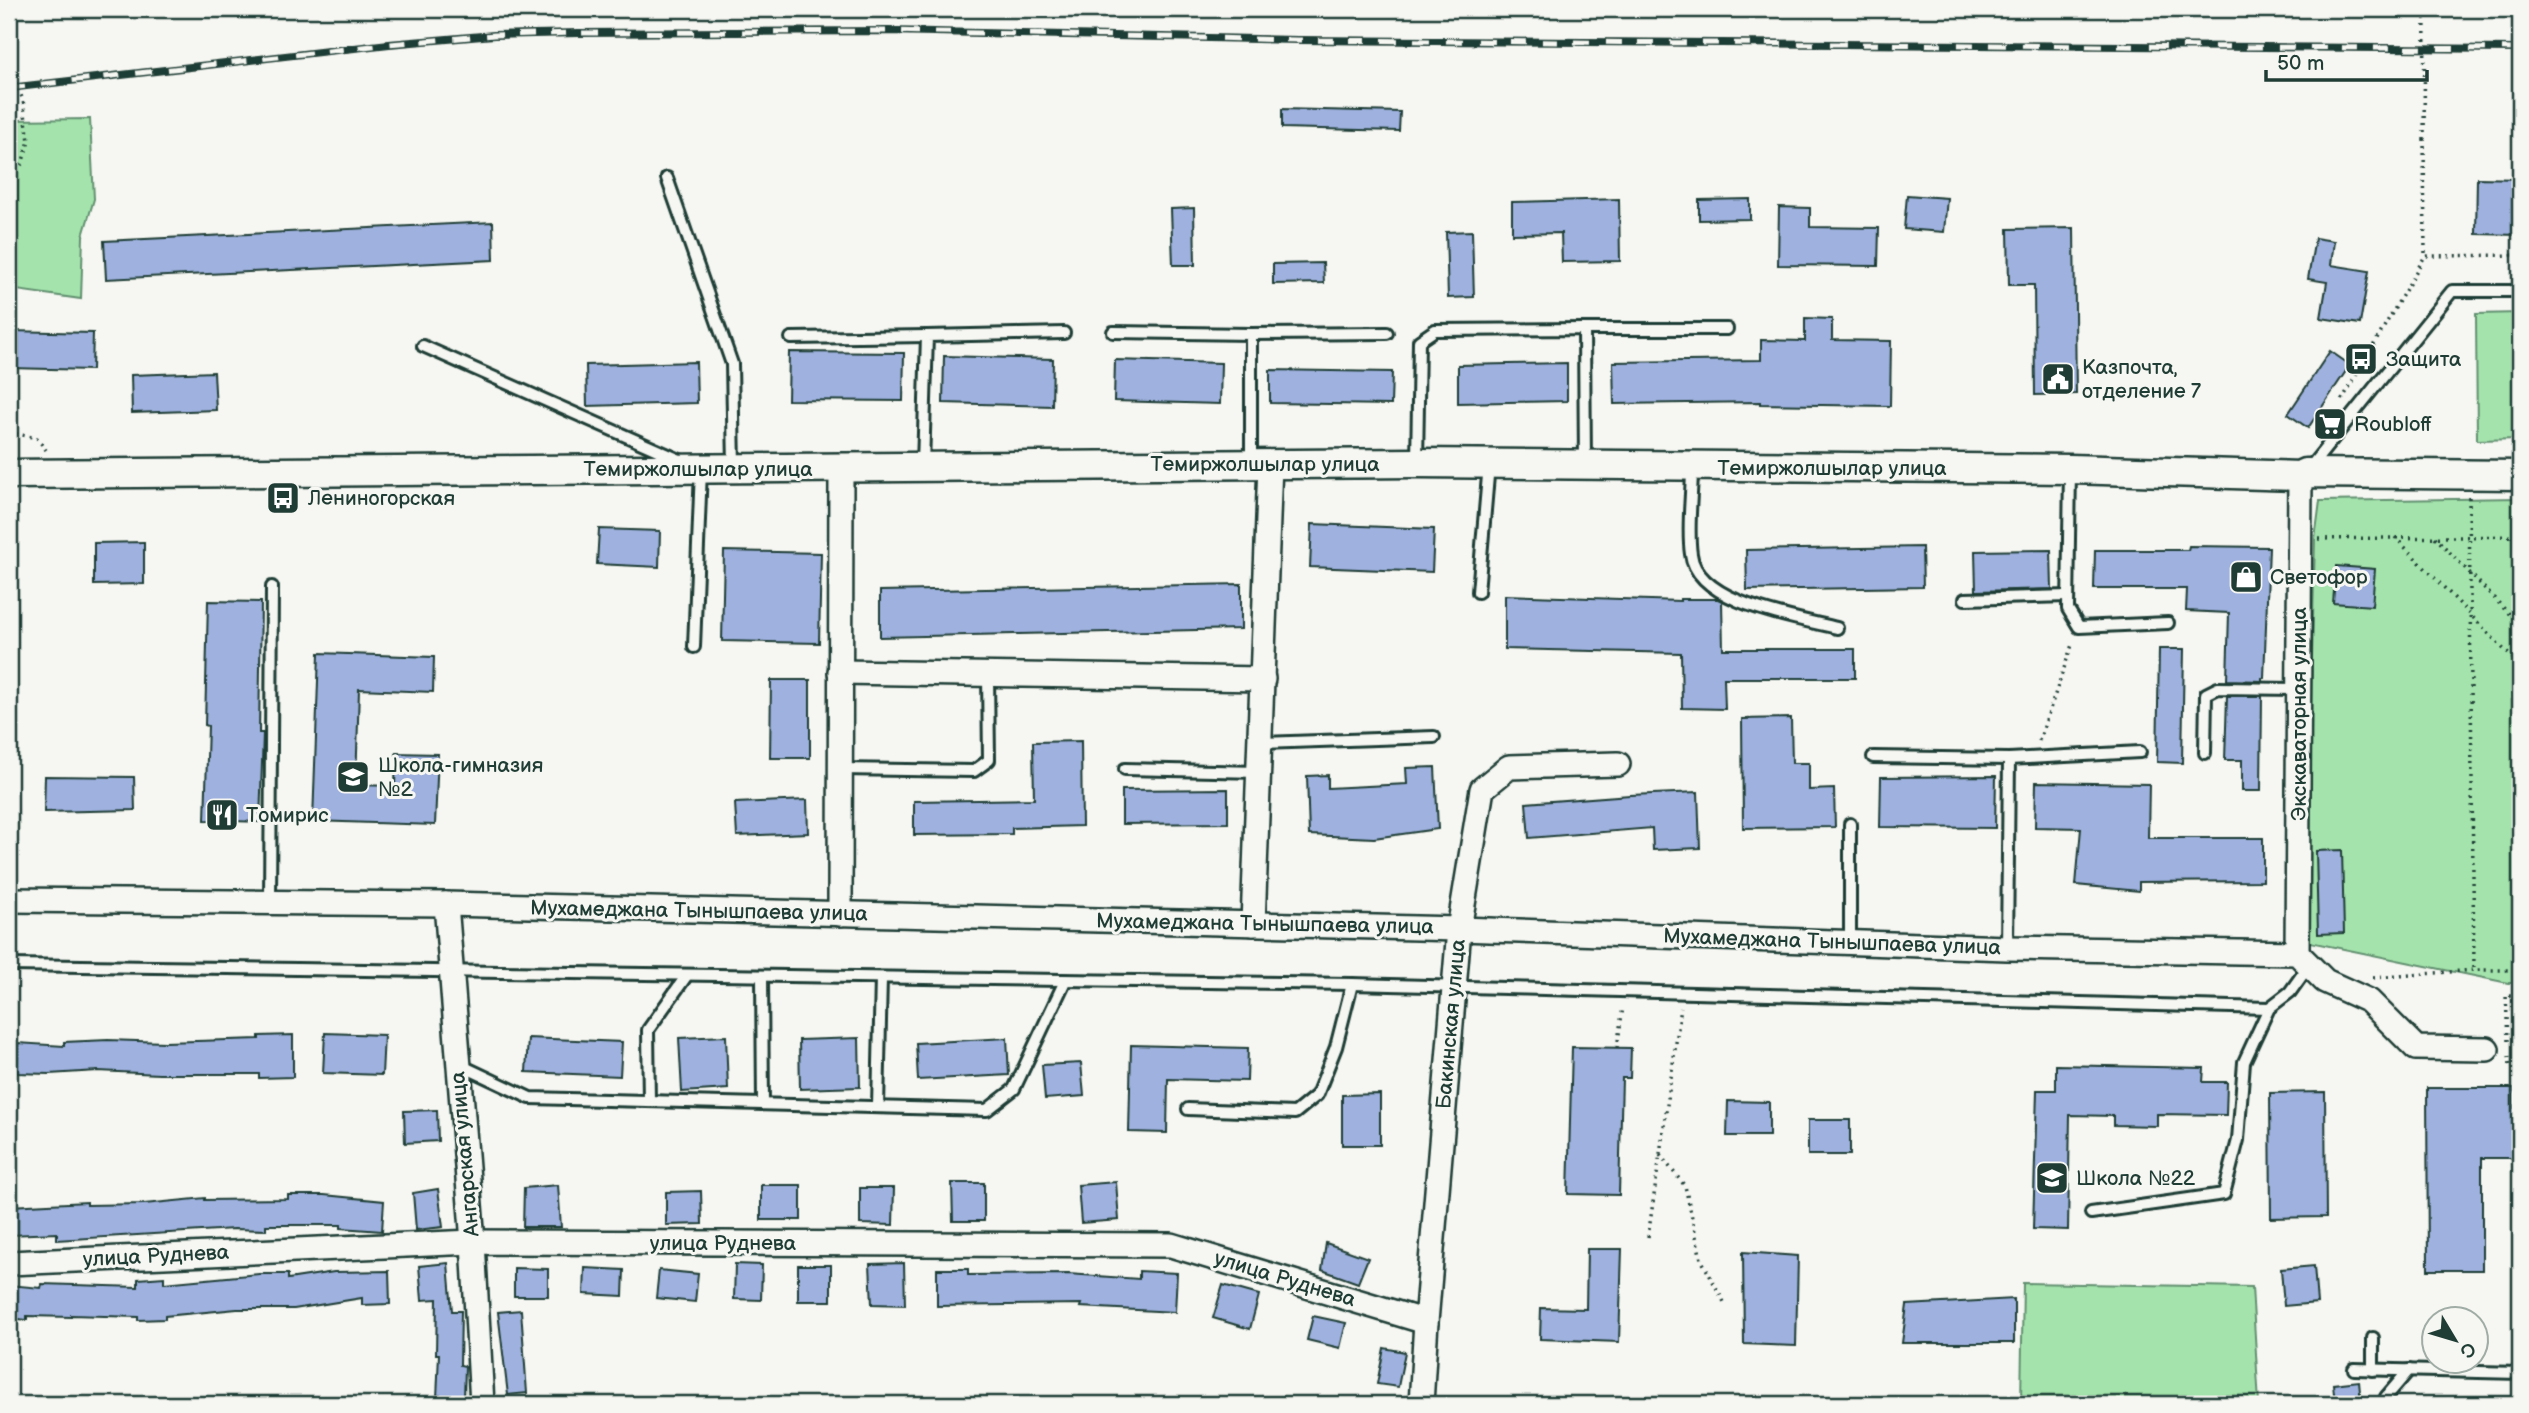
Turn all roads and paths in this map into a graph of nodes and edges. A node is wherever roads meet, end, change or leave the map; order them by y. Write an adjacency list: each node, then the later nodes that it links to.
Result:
1 (2425, 9): 6 (path, bridge)
2 (9, 48): 4 (path)
3 (667, 178): 27 (lane)
4 (9, 197)
5 (2520, 255): 6 (path)
6 (2425, 256): 18 (path)
7 (2520, 291): 31 (lane)
8 (1584, 329): 9 (lane); 19 (lane); 22 (lane)
9 (1727, 329)
10 (1113, 332): 13 (lane)
11 (1064, 333): 14 (lane)
12 (1387, 333): 13 (lane)
13 (1251, 334): 20 (lane)
14 (927, 336): 15 (lane); 23 (lane)
15 (791, 338)
16 (423, 346): 26 (lane)
17 (9, 402): 29 (path)
18 (2339, 405)
19 (1417, 463): 20 (street, Темиржолшылар улица); 21 (street, Темиржолшылар улица)
20 (1261, 464): 23 (street, Темиржолшылар улица); 53 (street)
21 (1489, 464): 22 (street, Темиржолшылар улица); 41 (lane)
22 (1585, 466): 24 (street, Темиржолшылар улица)
23 (923, 467): 25 (street, Темиржолшылар улица)
24 (1692, 467): 28 (street, Темиржолшылар улица); 48 (lane)
25 (841, 468): 27 (street, Темиржолшылар улица); 51 (street)
26 (701, 469): 27 (street, Темиржолшылар улица); 29 (street, Темиржолшылар улица); 49 (lane)
27 (734, 469)
28 (2070, 469): 31 (street, Темиржолшылар улица); 42 (lane)
29 (67, 473): 30 (street, Темиржолшылар улица)
30 (9, 474)
31 (2302, 474): 32 (street, Темиржолшылар улица); 54 (street, Экскаваторная улица)
32 (2520, 475)
33 (2469, 488): 36 (path)
34 (2395, 537): 35 (path); 38 (path); 44 (path)
35 (2435, 537): 36 (path); 39 (path)
36 (2470, 537): 37 (path); 39 (path)
37 (2520, 537)
38 (2315, 539)
39 (2470, 573): 44 (path); 46 (path)
40 (272, 587): 68 (lane)
41 (1478, 592)
42 (2068, 596): 43 (lane); 47 (lane)
43 (1965, 599)
44 (2470, 615): 50 (path); 78 (path)
45 (2168, 623): 47 (lane)
46 (2520, 625)
47 (2079, 627): 60 (path)
48 (1837, 628)
49 (694, 647)
50 (2520, 666)
51 (840, 672): 52 (street); 63 (street)
52 (988, 675): 53 (street); 63 (lane)
53 (1263, 679): 56 (street)
54 (2299, 689): 58 (lane); 75 (street, Экскаваторная улица)
55 (1434, 737): 56 (lane)
56 (1260, 743): 65 (street)
57 (2140, 752): 60 (lane)
58 (2205, 753)
59 (1873, 757): 61 (lane)
60 (2033, 757): 61 (lane)
61 (2009, 759): 74 (lane)
62 (1618, 764): 72 (street, Бакинская улица)
63 (840, 769): 70 (street)
64 (1125, 769): 65 (lane)
65 (1259, 772): 71 (street)
66 (1850, 824): 73 (lane)
67 (9, 900): 68 (street, Мухамеджана Тынышпаева улица)
68 (270, 902): 69 (street, Мухамеджана Тынышпаева улица)
69 (446, 904): 70 (street, Мухамеджана Тынышпаева улица); 77 (street, Ангарская улица)
70 (840, 914): 71 (street, Мухамеджана Тынышпаева улица)
71 (1252, 924): 72 (street, Мухамеджана Тынышпаева улица)
72 (1459, 929): 73 (street, Мухамеджана Тынышпаева улица); 86 (street, Бакинская улица)
73 (1850, 943): 74 (street, Мухамеджана Тынышпаева улица)
74 (2007, 948): 75 (street, Мухамеджана Тынышпаева улица)
75 (2303, 958): 90 (lane); 92 (street)
76 (9, 965): 77 (lane)
77 (451, 971): 80 (lane); 93 (street, Ангарская улица)
78 (2474, 971): 79 (path); 83 (path)
79 (2520, 971)
80 (687, 975): 81 (lane); 95 (lane)
81 (762, 976): 82 (lane); 96 (lane)
82 (881, 978): 84 (lane); 97 (lane)
83 (2366, 978)
84 (1065, 981): 85 (lane); 97 (lane)
85 (1352, 984): 86 (lane); 98 (lane)
86 (1454, 986): 87 (lane); 105 (street, Бакинская улица)
87 (1626, 991): 88 (lane); 91 (path)
88 (1684, 993): 90 (lane); 99 (path)
89 (2520, 995): 92 (path)
90 (2269, 1008): 100 (lane)
91 (1617, 1048)
92 (2501, 1049): 94 (path)
93 (458, 1064): 95 (lane); 102 (street, Ангарская улица)
94 (2520, 1067)
95 (649, 1101): 96 (lane)
96 (763, 1104): 97 (lane)
97 (878, 1107)
98 (1188, 1109)
99 (1660, 1155): 101 (path); 104 (path)
100 (2091, 1213)
101 (1647, 1237)
102 (472, 1242): 103 (street, улица Руднева); 105 (street, улица Руднева); 111 (street, Ангарская улица)
103 (9, 1263)
104 (1724, 1302)
105 (1426, 1322): 112 (street, Бакинская улица)
106 (2373, 1338): 108 (lane)
107 (2354, 1369): 108 (lane)
108 (2374, 1370): 109 (lane)
109 (2409, 1370): 110 (lane); 113 (lane)
110 (2520, 1373)
111 (482, 1404)
112 (1421, 1404)
113 (2385, 1404)

